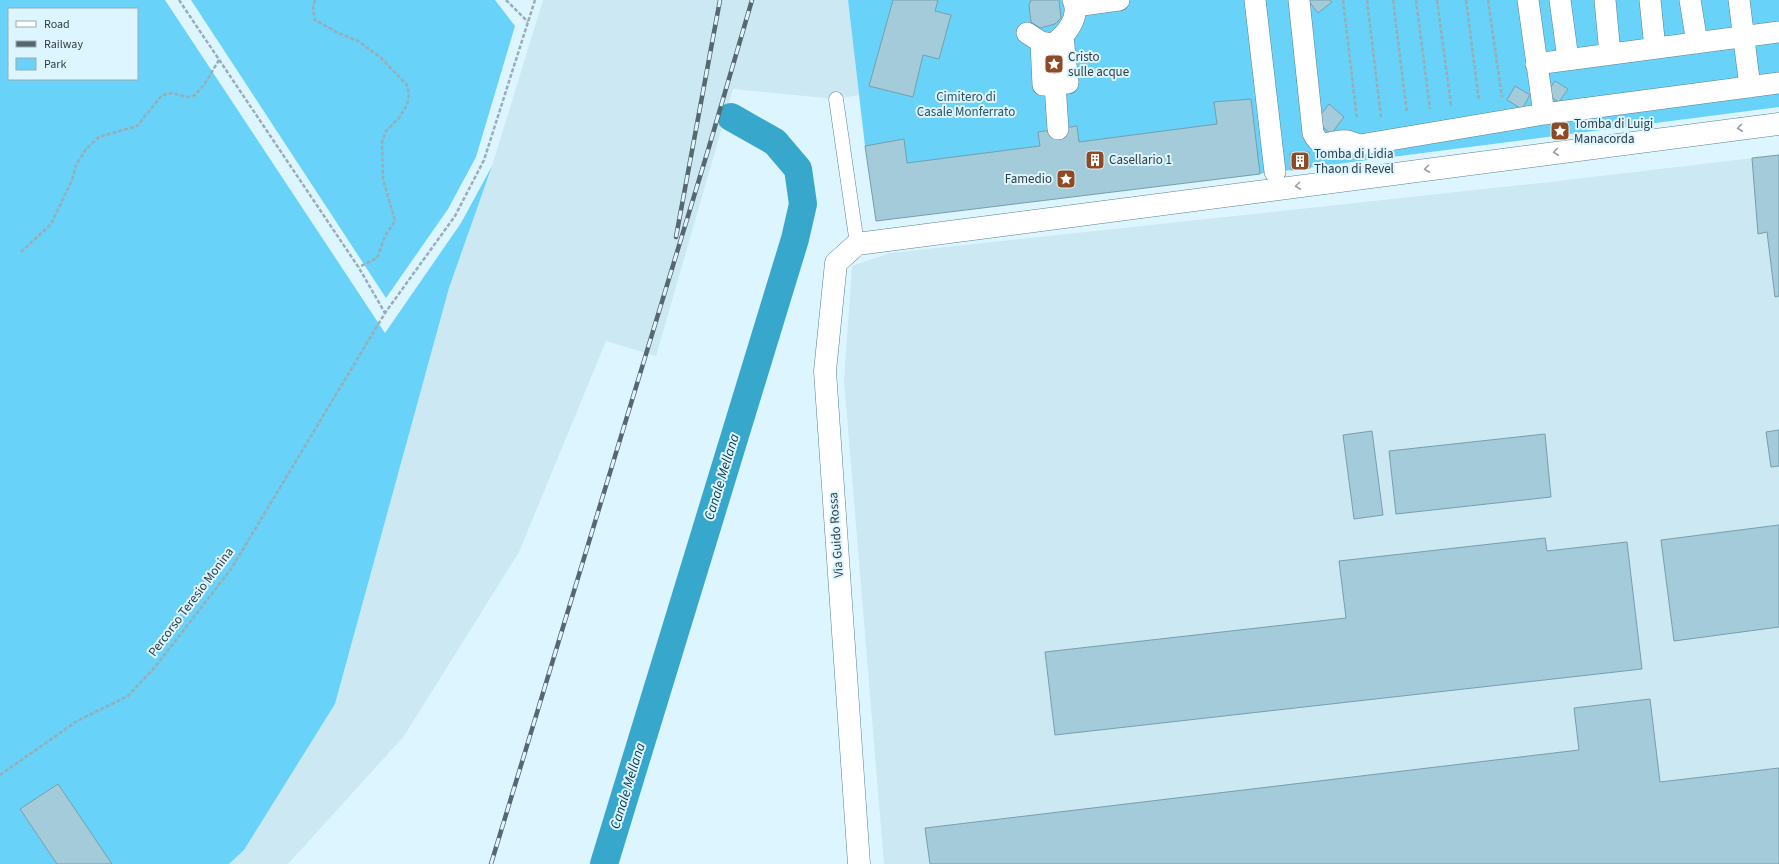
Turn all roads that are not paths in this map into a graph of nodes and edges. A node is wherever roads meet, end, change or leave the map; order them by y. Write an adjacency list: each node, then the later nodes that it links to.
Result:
1 (1119, 0): 10 (street)
2 (1255, 0): 26 (street)
3 (1299, 0): 23 (street)
4 (1528, 0): 18 (street)
5 (1560, 0): 17 (street)
6 (1605, 0): 16 (street)
7 (1650, 0): 15 (street)
8 (1690, 0): 14 (street)
9 (1739, 0): 13 (street)
10 (1074, 3): 12 (street)
11 (1779, 32): 13 (street)
12 (1063, 37): 19 (street); 19 (street)
13 (1743, 37): 14 (street); 21 (street)
14 (1697, 43): 15 (street)
15 (1655, 48): 16 (street)
16 (1610, 54): 17 (street)
17 (1568, 60): 18 (street)
18 (1536, 64): 23 (street)
19 (1055, 84): 25 (street)
20 (1779, 84): 21 (street)
21 (1750, 87): 23 (street)
22 (836, 98): 27 (lane)
23 (1544, 114)
24 (1779, 124): 27 (street, one-way to 27)
25 (1058, 129)
26 (1275, 172)
27 (857, 244): 28 (street, Via Guido Rossa)
28 (859, 864)

